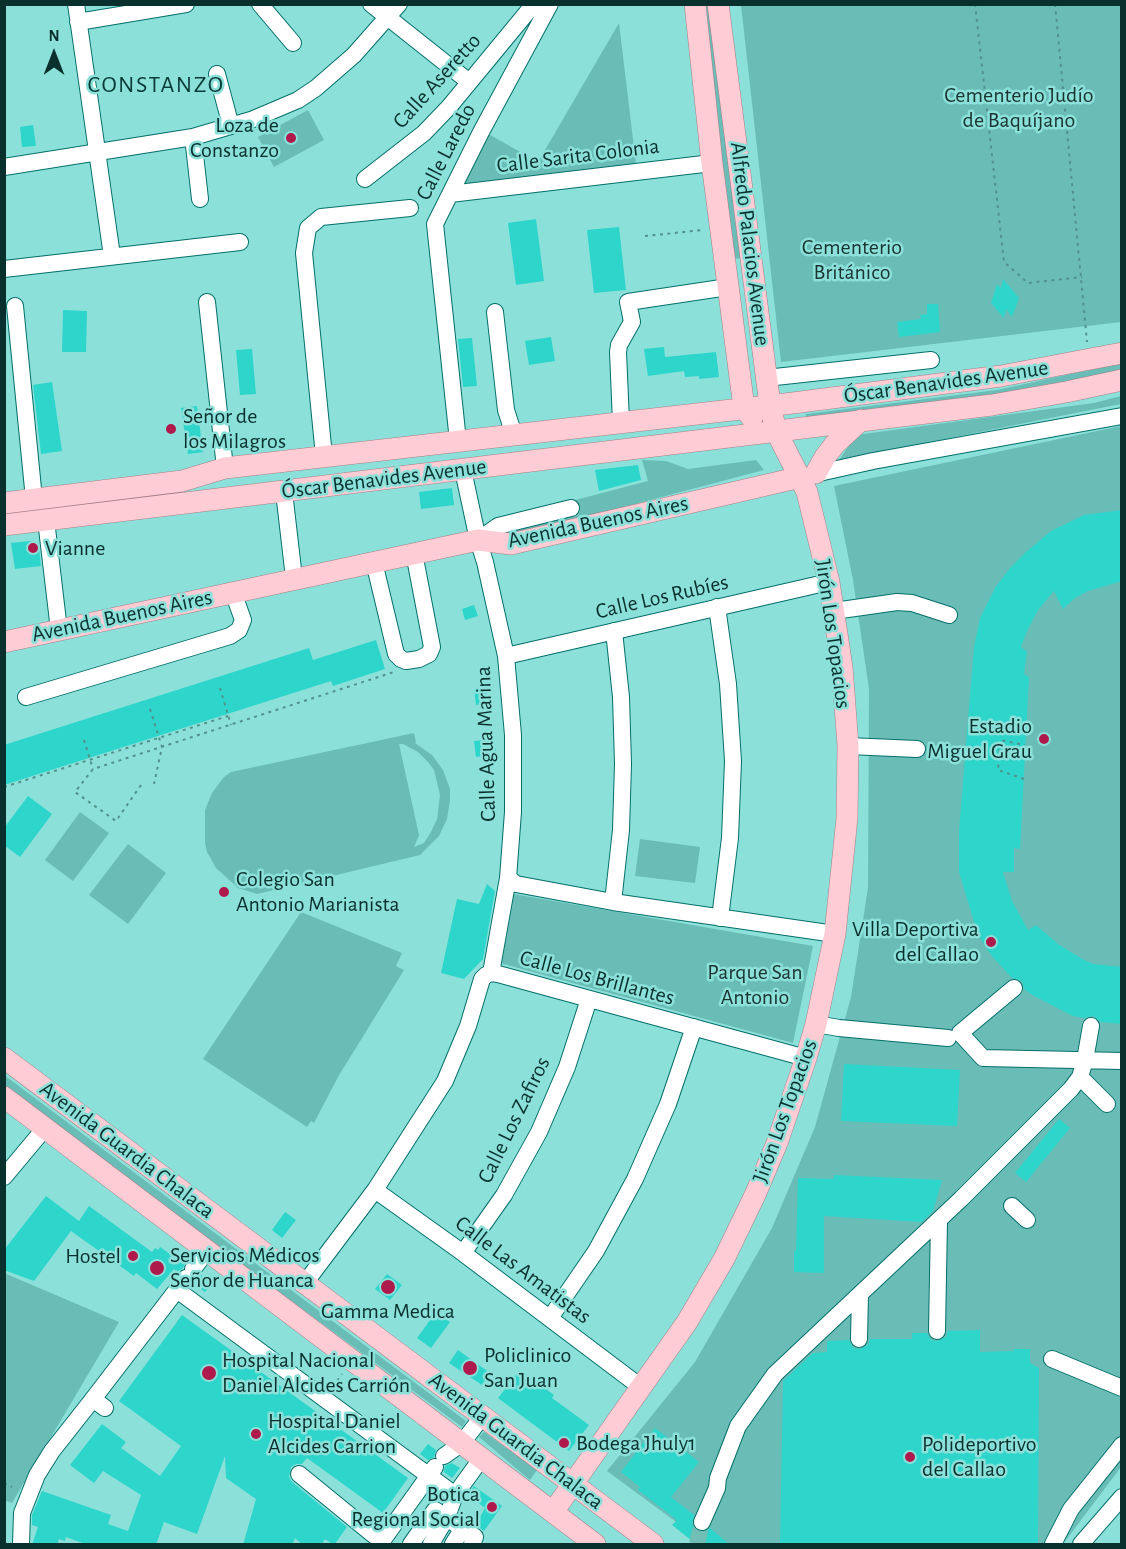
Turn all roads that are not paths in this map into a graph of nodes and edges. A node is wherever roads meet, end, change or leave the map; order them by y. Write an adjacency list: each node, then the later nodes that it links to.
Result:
1 (76, 4): 11 (street)
2 (186, 4): 11 (street)
3 (260, 4): 12 (street)
4 (371, 4): 10 (street)
5 (399, 4): 10 (street)
6 (534, 4): 14 (street, Calle Aseretto)
7 (550, 4): 21 (street, Calle Laredo)
8 (695, 4): 18 (main road, Alfredo Palacios Avenue)
9 (718, 4): 27 (main road, Alfredo Palacios Avenue)
10 (388, 18): 14 (street); 15 (street)
11 (78, 22): 17 (street)
12 (293, 43)
13 (218, 74): 15 (street)
14 (468, 81): 20 (street, Calle Aseretto)
15 (231, 126): 16 (street)
16 (193, 137): 17 (street); 22 (street)
17 (98, 153): 19 (street); 25 (street)
18 (712, 163): 21 (street, Calle Sarita Colonia); 28 (main road, Alfredo Palacios Avenue)
19 (4, 167)
20 (366, 179)
21 (450, 194): 43 (street, Calle Laredo)
22 (200, 198)
23 (410, 208): 44 (street)
24 (240, 242): 25 (street)
25 (112, 256): 26 (street)
26 (4, 269)
27 (754, 274): 28 (main road); 34 (main road, Alfredo Palacios Avenue)
28 (728, 282): 37 (main road, Alfredo Palacios Avenue); 40 (street)
29 (207, 302): 45 (street)
30 (15, 306): 50 (street)
31 (495, 312): 42 (street)
32 (1122, 353): 36 (main road, Óscar Benavides Avenue)
33 (931, 360): 34 (street)
34 (766, 378): 36 (main road, Alfredo Palacios Avenue)
35 (1122, 380): 39 (main road, Óscar Benavides Avenue)
36 (770, 405): 37 (main road, Óscar Benavides Avenue); 41 (main road, Alfredo Palacios Avenue)
37 (744, 408): 40 (main road, Óscar Benavides Avenue); 41 (main road)
38 (1122, 416): 47 (street, Avenida Buenos Aires)
39 (861, 420): 41 (main road, Óscar Benavides Avenue); 47 (main road)
40 (621, 422): 42 (main road, Óscar Benavides Avenue)
41 (769, 431): 46 (main road, Óscar Benavides Avenue); 47 (main road, Alfredo Palacios Avenue)
42 (514, 435): 43 (main road, Óscar Benavides Avenue)
43 (458, 441): 44 (main road, Óscar Benavides Avenue)
44 (328, 456): 45 (main road, Óscar Benavides Avenue); 48 (main road); 49 (main road)
45 (225, 468): 50 (main road, Óscar Benavides Avenue)
46 (464, 470): 48 (main road, Óscar Benavides Avenue); 55 (street, Calle Agua Marina)
47 (808, 475): 55 (main road, Avenida Buenos Aires); 59 (main road, Jirón Los Topacios)
48 (336, 485): 49 (main road, Óscar Benavides Avenue)
49 (284, 492): 53 (main road, Óscar Benavides Avenue); 58 (street)
50 (34, 499): 51 (main road, Óscar Benavides Avenue)
51 (4, 502)
52 (571, 508): 55 (street)
53 (46, 520): 54 (main road, Óscar Benavides Avenue); 64 (street)
54 (4, 525)
55 (478, 540): 56 (main road, Avenida Buenos Aires); 67 (street, Calle Agua Marina)
56 (414, 553): 57 (main road, Avenida Buenos Aires); 57 (street)
57 (374, 562): 58 (main road, Avenida Buenos Aires)
58 (294, 578): 60 (main road, Avenida Buenos Aires)
59 (829, 582): 61 (street, Calle Los Rubíes); 62 (main road, Jirón Los Topacios)
60 (233, 592): 64 (main road, Avenida Buenos Aires); 68 (street)
61 (717, 607): 65 (street, Calle Los Rubíes); 73 (street)
62 (834, 611): 63 (street); 69 (main road, Jirón Los Topacios)
63 (949, 615)
64 (59, 630): 66 (main road, Avenida Buenos Aires)
65 (614, 631): 67 (street, Calle Los Rubíes); 72 (street)
66 (4, 642)
67 (506, 656): 71 (street, Calle Agua Marina)
68 (26, 697)
69 (848, 746): 70 (street); 74 (main road, Jirón Los Topacios)
70 (917, 749)
71 (508, 878): 72 (street); 75 (street, Calle Agua Marina)
72 (613, 902): 73 (street)
73 (720, 918): 74 (street)
74 (835, 934): 78 (main road, Jirón Los Topacios)
75 (486, 976): 77 (street, Calle Los Brillantes); 91 (street)
76 (1014, 988): 84 (street)
77 (589, 999): 80 (street, Calle Los Brillantes); 96 (street, Calle Los Zafiros)
78 (816, 1024): 81 (street); 83 (main road, Jirón Los Topacios)
79 (1091, 1026): 84 (street)
80 (694, 1027): 83 (street, Calle Los Brillantes); 100 (street)
81 (948, 1038)
82 (4, 1058): 98 (main road, Avenida Guardia Chalaca)
83 (806, 1058): 104 (main road, Jirón Los Topacios)
84 (1085, 1060): 85 (street); 86 (street)
85 (1122, 1061)
86 (1080, 1077): 88 (street); 93 (street)
87 (4, 1097): 89 (main road, Avenida Guardia Chalaca)
88 (1107, 1104)
89 (45, 1128): 90 (street); 95 (main road, Avenida Guardia Chalaca)
90 (4, 1177)
91 (375, 1190): 96 (street, Calle Las Amatistas); 98 (street)
92 (1012, 1206): 94 (street)
93 (939, 1220): 99 (street); 101 (street)
94 (1027, 1220)
95 (207, 1251): 97 (street); 107 (main road, Avenida Guardia Chalaca)
96 (464, 1253): 100 (street, Calle Las Amatistas)
97 (185, 1279): 110 (street); 120 (street)
98 (305, 1283): 106 (main road, Avenida Guardia Chalaca)
99 (860, 1294): 102 (street); 117 (street)
100 (550, 1318): 104 (street, Calle Las Amatistas)
101 (937, 1331)
102 (859, 1339)
103 (1052, 1359): 105 (street)
104 (642, 1388): 112 (main road, Jirón Los Topacios)
105 (1122, 1388)
106 (483, 1416): 107 (street); 112 (main road, Avenida Guardia Chalaca)
107 (461, 1444): 109 (main road, Avenida Guardia Chalaca); 110 (street)
108 (1122, 1445): 127 (street)
109 (481, 1459): 113 (street); 115 (main road, Avenida Guardia Chalaca)
110 (436, 1466): 113 (street); 119 (street)
111 (299, 1474): 119 (street)
112 (574, 1485): 115 (main road, Jirón Los Topacios); 126 (main road, Avenida Guardia Chalaca)
113 (455, 1495): 116 (street)
114 (1122, 1497): 128 (street)
115 (553, 1512): 125 (main road, Avenida Guardia Chalaca)
116 (447, 1517): 118 (street); 121 (street); 122 (street)
117 (702, 1522)
118 (464, 1528): 123 (street); 124 (street)
119 (381, 1543)
120 (21, 1545)
121 (411, 1545)
122 (431, 1545)
123 (453, 1545)
124 (472, 1545)
125 (595, 1545)
126 (653, 1545)
127 (1053, 1545)
128 (1081, 1545)

